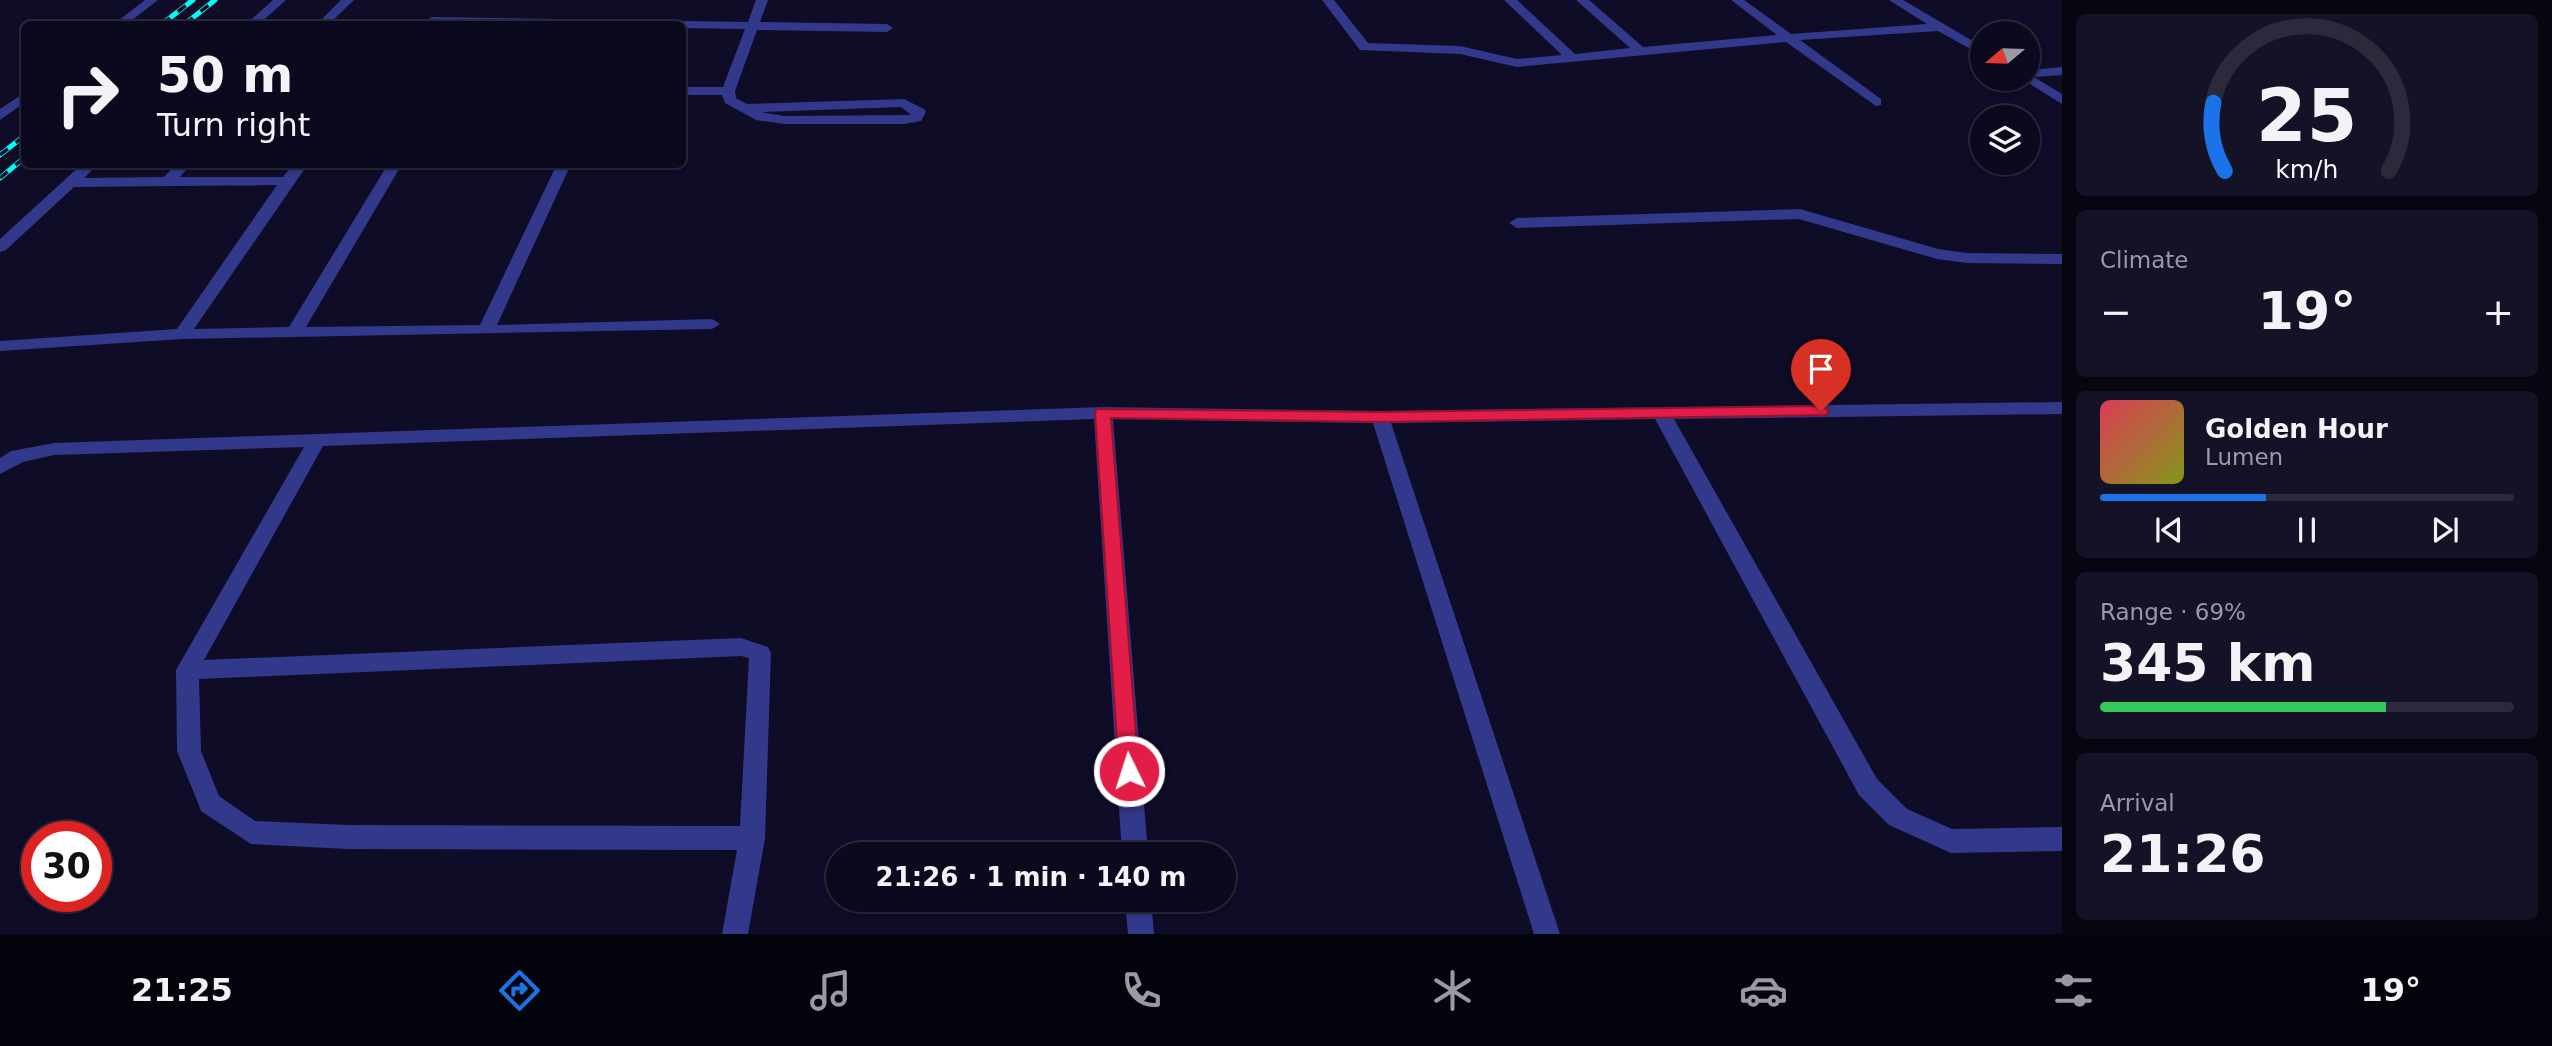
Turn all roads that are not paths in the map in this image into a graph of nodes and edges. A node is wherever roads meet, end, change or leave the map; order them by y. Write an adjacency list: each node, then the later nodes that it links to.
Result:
1 (152, 0): 10 (street)
2 (280, 0): 11 (street)
3 (348, 0): 12 (street)
4 (762, 0): 14 (street)
5 (1328, 0): 20 (street)
6 (1510, 0): 20 (street)
7 (1583, 0): 19 (street)
8 (1737, 0): 17 (street)
9 (1895, 0): 15 (street)
10 (124, 21)
11 (256, 21)
12 (326, 21)
13 (686, 23): 14 (street)
14 (754, 24): 16 (street); 25 (street)
15 (1938, 27): 17 (street); 18 (street)
16 (887, 28)
17 (1789, 38): 19 (street); 28 (street)
18 (1970, 45)
19 (1643, 53): 20 (street)
20 (1574, 58)
21 (2062, 71): 22 (street)
22 (2040, 74)
23 (2040, 84): 27 (street)
24 (686, 91): 25 (street)
25 (728, 91): 29 (street)
26 (21, 99): 30 (street)
27 (2062, 100)
28 (1876, 102)
29 (746, 108): 29 (street)
30 (0, 116)
31 (86, 168): 38 (street)
32 (180, 168): 36 (street)
33 (298, 168): 37 (street)
34 (393, 168): 44 (street)
35 (562, 168): 43 (street)
36 (168, 181): 37 (street); 38 (street)
37 (287, 181): 45 (street)
38 (69, 183): 40 (street)
39 (1517, 223): 41 (street)
40 (0, 247)
41 (2062, 259)
42 (712, 324): 43 (street)
43 (486, 330): 44 (street)
44 (295, 331): 45 (street)
45 (182, 334): 46 (street)
46 (0, 346)
47 (2062, 408): 49 (street)
48 (1102, 413): 50 (street); 51 (street); 56 (street)
49 (1661, 413): 50 (street); 55 (street)
50 (1380, 417): 60 (street)
51 (318, 439): 52 (street); 53 (street)
52 (0, 467)
53 (187, 670): 54 (street); 54 (street)
54 (752, 838): 58 (street)
55 (2062, 839)
56 (1134, 842)
57 (1139, 912): 59 (street)
58 (735, 934)
59 (1141, 934)
60 (1547, 934)

